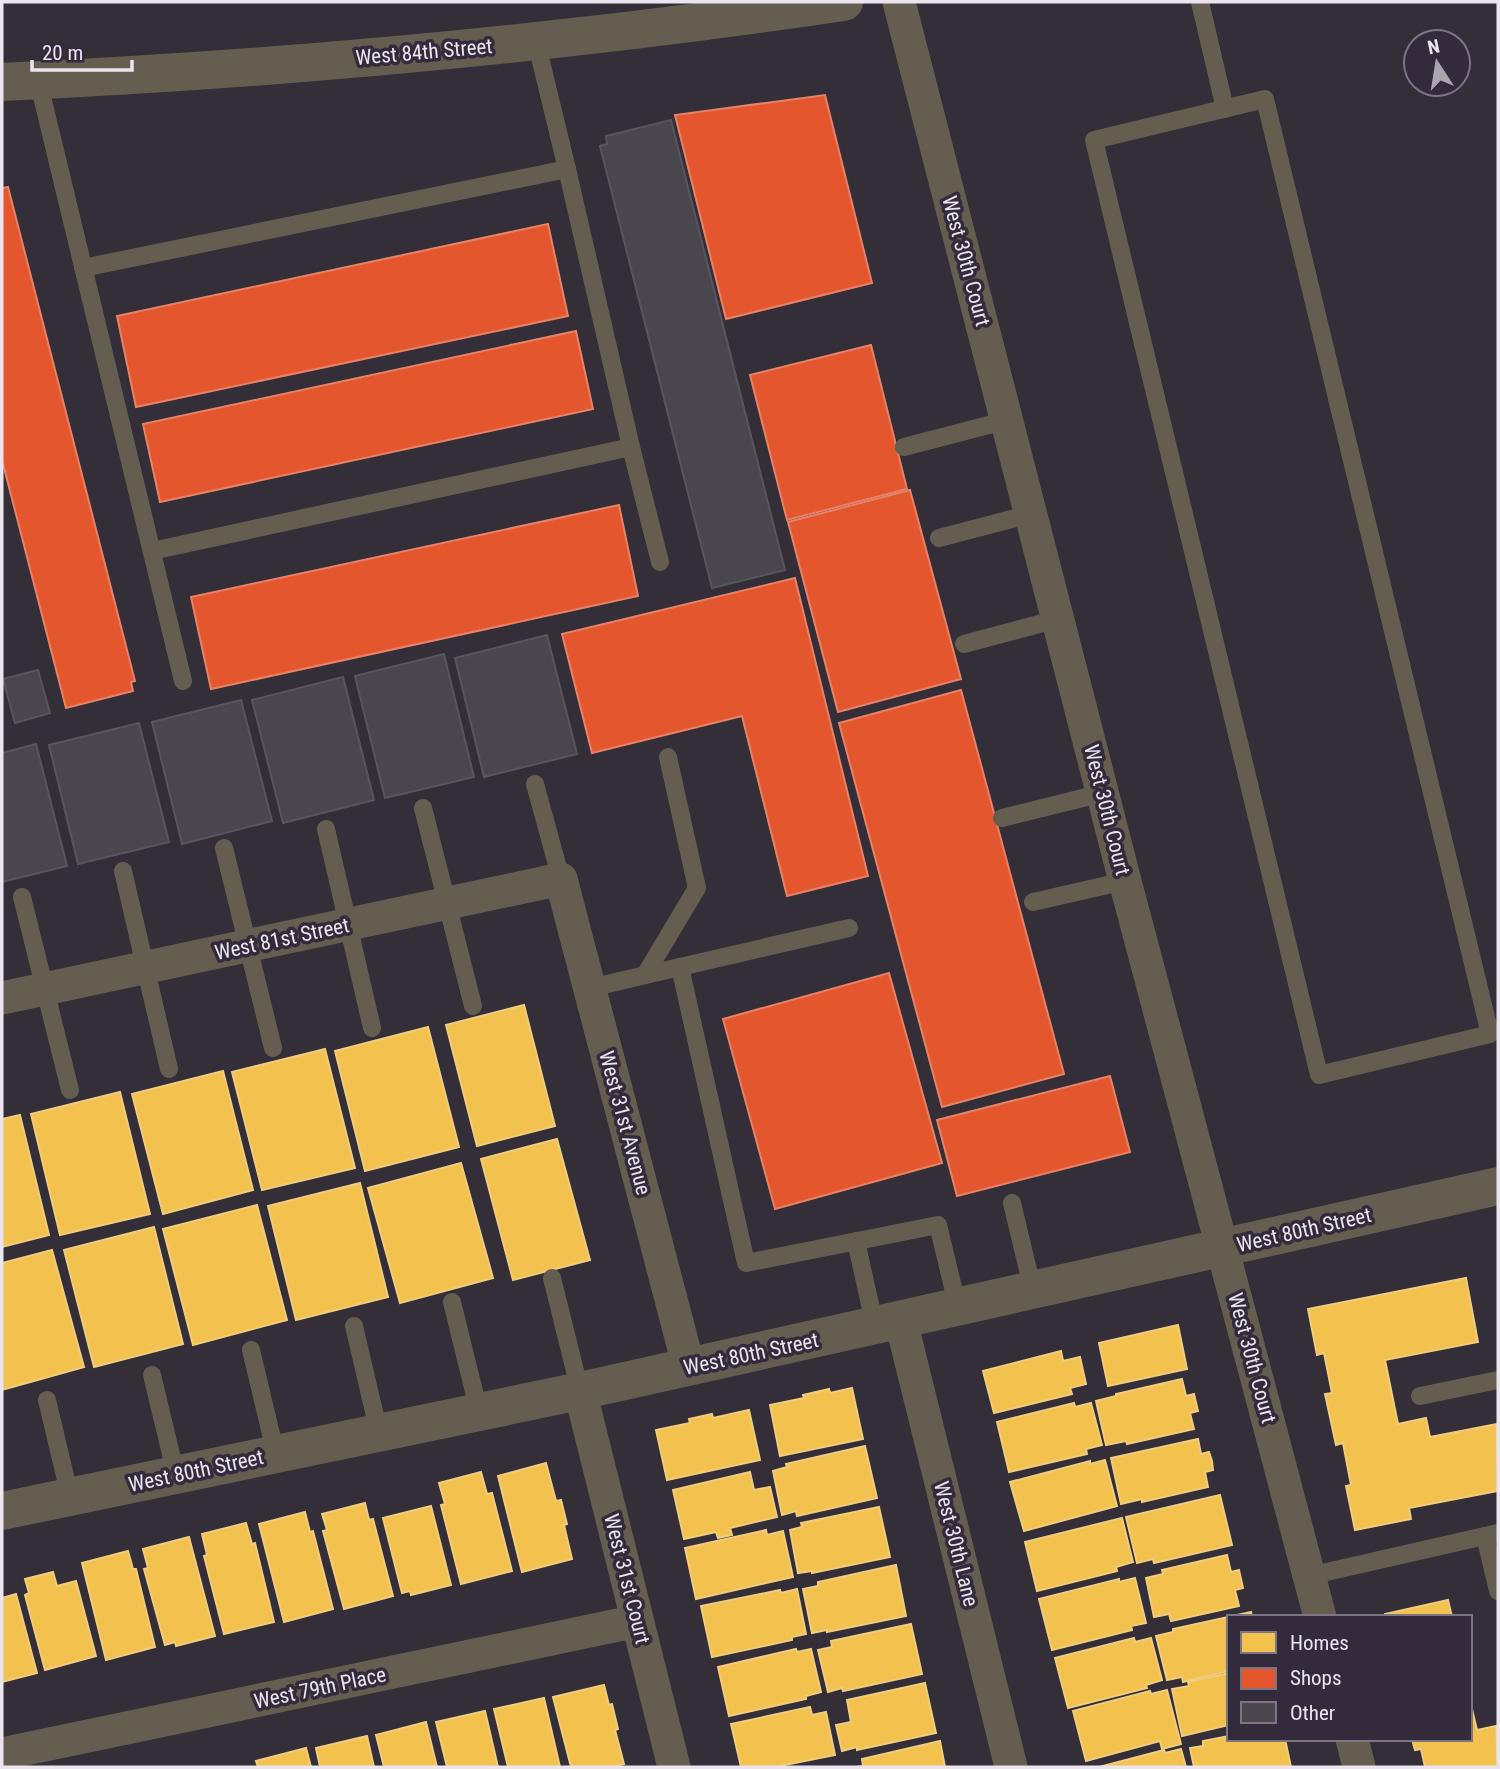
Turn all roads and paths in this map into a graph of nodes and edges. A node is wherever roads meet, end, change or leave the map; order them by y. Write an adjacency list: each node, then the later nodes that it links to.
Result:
1 (844, 2): 4 (street, West 84th Street)
2 (899, 2): 9 (street, West 30th Court)
3 (1200, 2): 6 (lane)
4 (536, 41): 5 (street, West 84th Street); 7 (lane)
5 (20, 81): 8 (lane)
6 (1225, 108): 6 (lane)
7 (567, 169): 8 (lane); 10 (lane)
8 (83, 268): 14 (lane)
9 (1008, 421): 11 (lane); 12 (street, West 30th Court)
10 (631, 447): 14 (lane); 15 (lane)
11 (904, 447)
12 (1031, 514): 13 (lane); 16 (street, West 30th Court)
13 (939, 538)
14 (152, 551): 18 (lane)
15 (660, 562)
16 (1058, 619): 17 (lane); 21 (street, West 30th Court)
17 (964, 644)
18 (183, 681)
19 (668, 757): 37 (lane)
20 (535, 785): 27 (lane)
21 (1103, 793): 23 (lane); 28 (street, West 30th Court)
22 (423, 808): 31 (lane)
23 (1002, 818)
24 (326, 829): 32 (lane)
25 (224, 848): 34 (lane)
26 (123, 871): 36 (lane)
27 (561, 879): 31 (street, West 81st Street); 38 (street, West 31st Avenue)
28 (1125, 881): 30 (lane); 49 (street, West 30th Court)
29 (22, 897): 39 (lane)
30 (1033, 902)
31 (447, 904): 32 (street, West 81st Street); 41 (lane)
32 (349, 925): 34 (street, West 81st Street); 42 (lane)
33 (849, 928): 35 (lane)
34 (248, 946): 36 (street, West 81st Street); 43 (lane)
35 (680, 967): 37 (lane); 48 (lane)
36 (145, 968): 39 (street, West 81st Street); 44 (lane)
37 (645, 975): 38 (lane)
38 (590, 988): 57 (street, West 31st Avenue)
39 (45, 989): 40 (street, West 81st Street); 45 (lane)
40 (2, 998)
41 (473, 1006)
42 (372, 1028)
43 (273, 1048)
44 (170, 1069)
45 (70, 1090)
46 (1497, 1191): 49 (street, West 80th Street)
47 (1012, 1203): 51 (lane)
48 (856, 1241): 53 (lane); 54 (lane)
49 (1224, 1248): 51 (street, West 80th Street); 70 (street, West 30th Court)
50 (552, 1278): 60 (lane)
51 (1033, 1291): 53 (street, West 80th Street)
52 (452, 1302): 63 (lane)
53 (958, 1308): 54 (street, West 80th Street)
54 (888, 1324): 57 (street, West 80th Street); 77 (street, West 30th Lane)
55 (354, 1326): 64 (lane)
56 (251, 1350): 65 (lane)
57 (689, 1367): 60 (street, West 80th Street)
58 (152, 1375): 66 (lane)
59 (1498, 1380): 61 (lane)
60 (580, 1391): 63 (street, West 80th Street); 73 (street, West 31st Court)
61 (1420, 1396)
62 (47, 1400): 67 (lane)
63 (479, 1412): 64 (street, West 80th Street)
64 (379, 1433): 65 (street, West 80th Street)
65 (276, 1455): 66 (street, West 80th Street)
66 (176, 1475): 67 (street, West 80th Street)
67 (70, 1497): 68 (street, West 80th Street)
68 (2, 1511)
69 (1492, 1534): 70 (lane); 71 (lane)
70 (1309, 1576): 72 (street, West 30th Court)
71 (1498, 1591)
72 (1319, 1615)
73 (637, 1621): 75 (street, West 79th Place); 76 (street, West 31st Court)
74 (1352, 1741): 78 (street)
75 (2, 1754)
76 (674, 1767)
77 (1011, 1767)
78 (1359, 1767)

